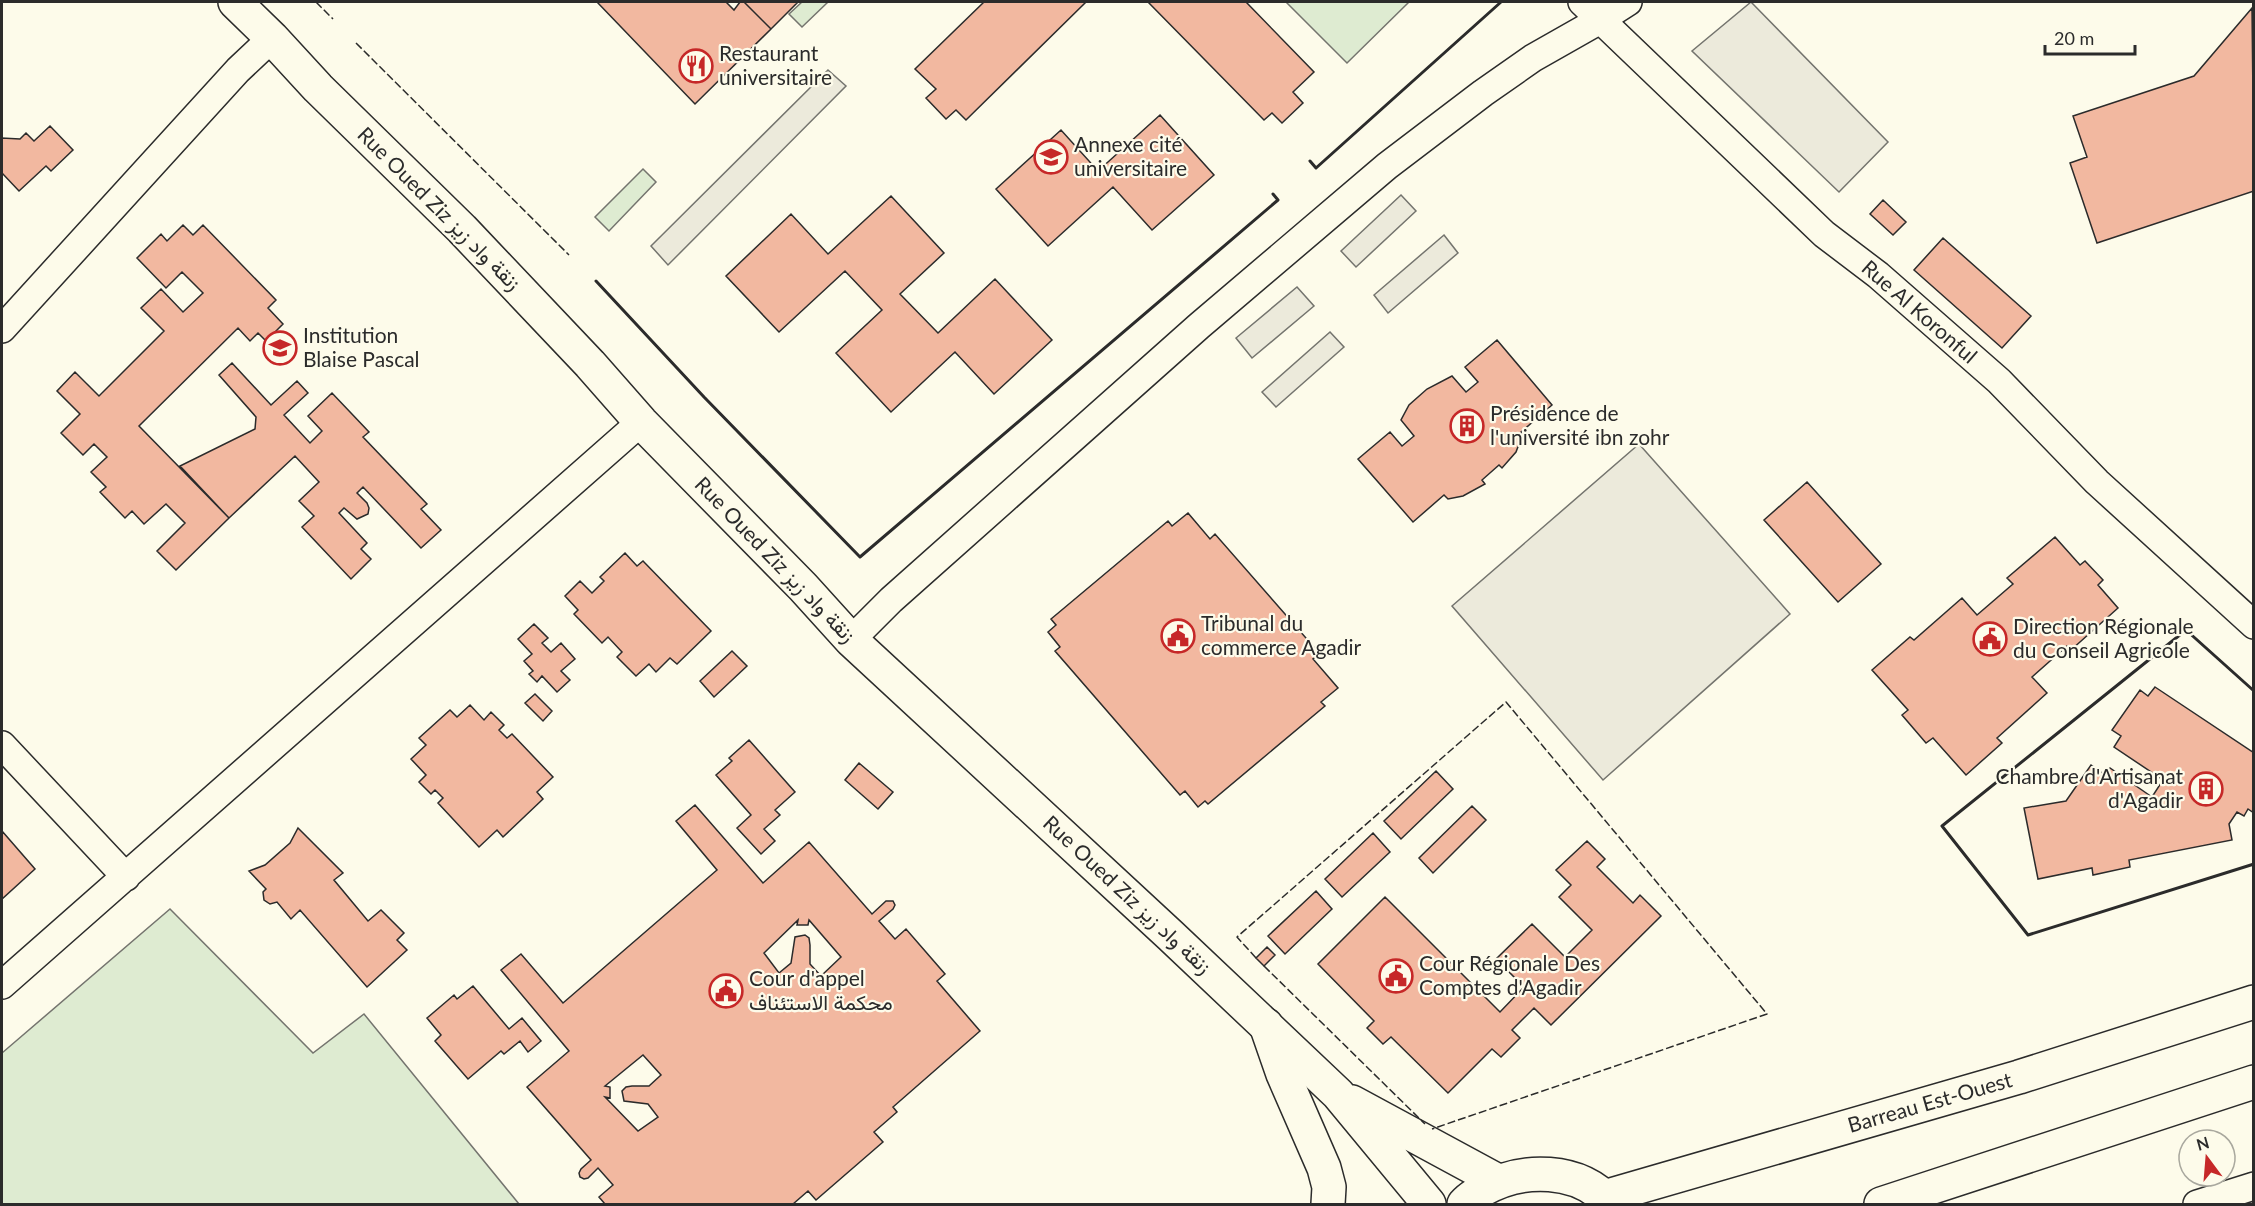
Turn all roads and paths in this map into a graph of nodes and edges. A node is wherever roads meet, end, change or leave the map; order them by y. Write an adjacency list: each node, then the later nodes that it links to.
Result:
1 (235, 2): 4 (street, Rue Oued Ziz زنقة واد زيز)
2 (1628, 2): 3 (street)
3 (1591, 11): 7 (street, Rue Al Koronful); 8 (street)
4 (272, 38): 5 (street); 6 (street, Rue Oued Ziz زنقة واد زيز)
5 (2, 329)
6 (641, 422): 8 (street, Rue Oued Ziz زنقة واد زيز); 10 (street)
7 (2253, 625)
8 (851, 640): 13 (street, Rue Oued Ziz زنقة واد زيز)
9 (2, 745): 10 (street)
10 (126, 877): 11 (street)
11 (2, 985)
12 (2253, 1002): 18 (street, Barreau Est-Ouest)
13 (1266, 1025): 15 (street, Rue Oued Ziz زنقة واد زيز); 19 (street)
14 (2253, 1082): 22 (street)
15 (1338, 1094): 16 (street, Rue Oued Ziz زنقة واد زيز); 20 (street, Rue Oued Ziz زنقة واد زيز)
16 (1498, 1181): 18 (street); 21 (street)
17 (2253, 1186): 23 (street)
18 (1607, 1201)
19 (1328, 1204)
20 (1429, 1204)
21 (1464, 1204)
22 (1881, 1204)
23 (2197, 1204)

